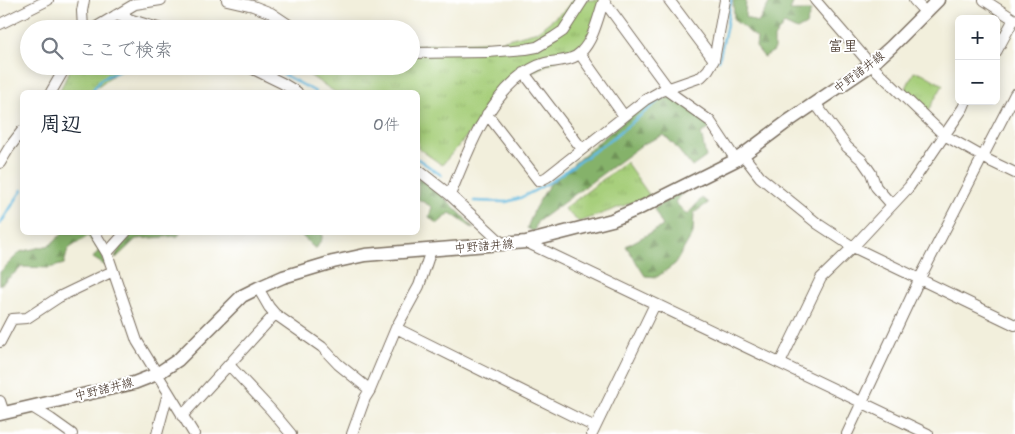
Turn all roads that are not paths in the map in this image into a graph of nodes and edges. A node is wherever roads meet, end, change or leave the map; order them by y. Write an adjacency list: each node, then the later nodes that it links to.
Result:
1 (48, 0): 20 (street)
2 (84, 0): 16 (street)
3 (162, 0): 14 (street)
4 (227, 0): 19 (street)
5 (669, 0): 24 (street)
6 (725, 0): 24 (street)
7 (815, 0): 25 (street)
8 (914, 0): 13 (street)
9 (938, 0): 13 (main road, 中野諸井線)
10 (984, 0): 15 (street)
11 (604, 1): 23 (street); 29 (street)
12 (581, 3): 22 (street)
13 (926, 13): 25 (main road, 中野諸井線)
14 (116, 15): 17 (street); 18 (street)
15 (1015, 19): 21 (street)
16 (82, 20)
17 (108, 20)
18 (132, 20)
19 (282, 20)
20 (0, 24)
21 (1000, 45)
22 (420, 53)
23 (580, 54): 26 (street); 36 (street)
24 (714, 60): 29 (street)
25 (871, 65): 33 (main road, 中野諸井線); 38 (street)
26 (524, 72): 35 (street); 39 (street)
27 (61, 75): 30 (street)
28 (266, 75): 31 (street)
29 (666, 89): 36 (street); 40 (street)
30 (53, 90)
31 (294, 90)
32 (1015, 94): 41 (street)
33 (815, 103): 40 (main road, 中野諸井線); 46 (street)
34 (964, 105): 38 (street)
35 (488, 114): 39 (street); 45 (street)
36 (624, 116): 39 (street)
37 (20, 134): 42 (street)
38 (944, 135): 41 (street); 46 (street)
39 (582, 149)
40 (739, 157): 49 (main road, 中野諸井線); 51 (street)
41 (983, 157): 44 (street); 55 (street)
42 (0, 162)
43 (420, 172): 45 (street)
44 (1015, 173)
45 (450, 195): 50 (street)
46 (892, 205): 51 (street)
47 (96, 235): 53 (street)
48 (123, 235): 53 (street)
49 (526, 242): 50 (main road, 中野諸井線); 57 (street)
50 (504, 244): 52 (main road, 中野諸井線)
51 (853, 247): 55 (street); 62 (street)
52 (431, 250): 56 (main road, 中野諸井線); 60 (street)
53 (107, 253): 54 (street)
54 (113, 271): 61 (street); 64 (street)
55 (920, 278): 59 (street); 68 (street)
56 (258, 288): 58 (street); 64 (main road, 中野諸井線)
57 (655, 304): 62 (street); 72 (street)
58 (275, 314): 63 (street); 65 (street)
59 (1015, 325)
60 (396, 328): 65 (street); 72 (street)
61 (0, 342)
62 (780, 364): 68 (street)
63 (229, 365): 71 (street); 76 (street)
64 (158, 374): 66 (street); 69 (main road, 中野諸井線)
65 (370, 390): 77 (street)
66 (168, 393): 71 (street); 74 (street)
67 (0, 401): 70 (street)
68 (862, 403): 78 (street); 79 (street)
69 (32, 408): 70 (main road, 中野諸井線); 73 (street)
70 (2, 414)
71 (182, 416): 75 (street)
72 (594, 430)
73 (72, 434)
74 (156, 434)
75 (194, 434)
76 (291, 434)
77 (352, 434)
78 (847, 434)
79 (928, 434)

